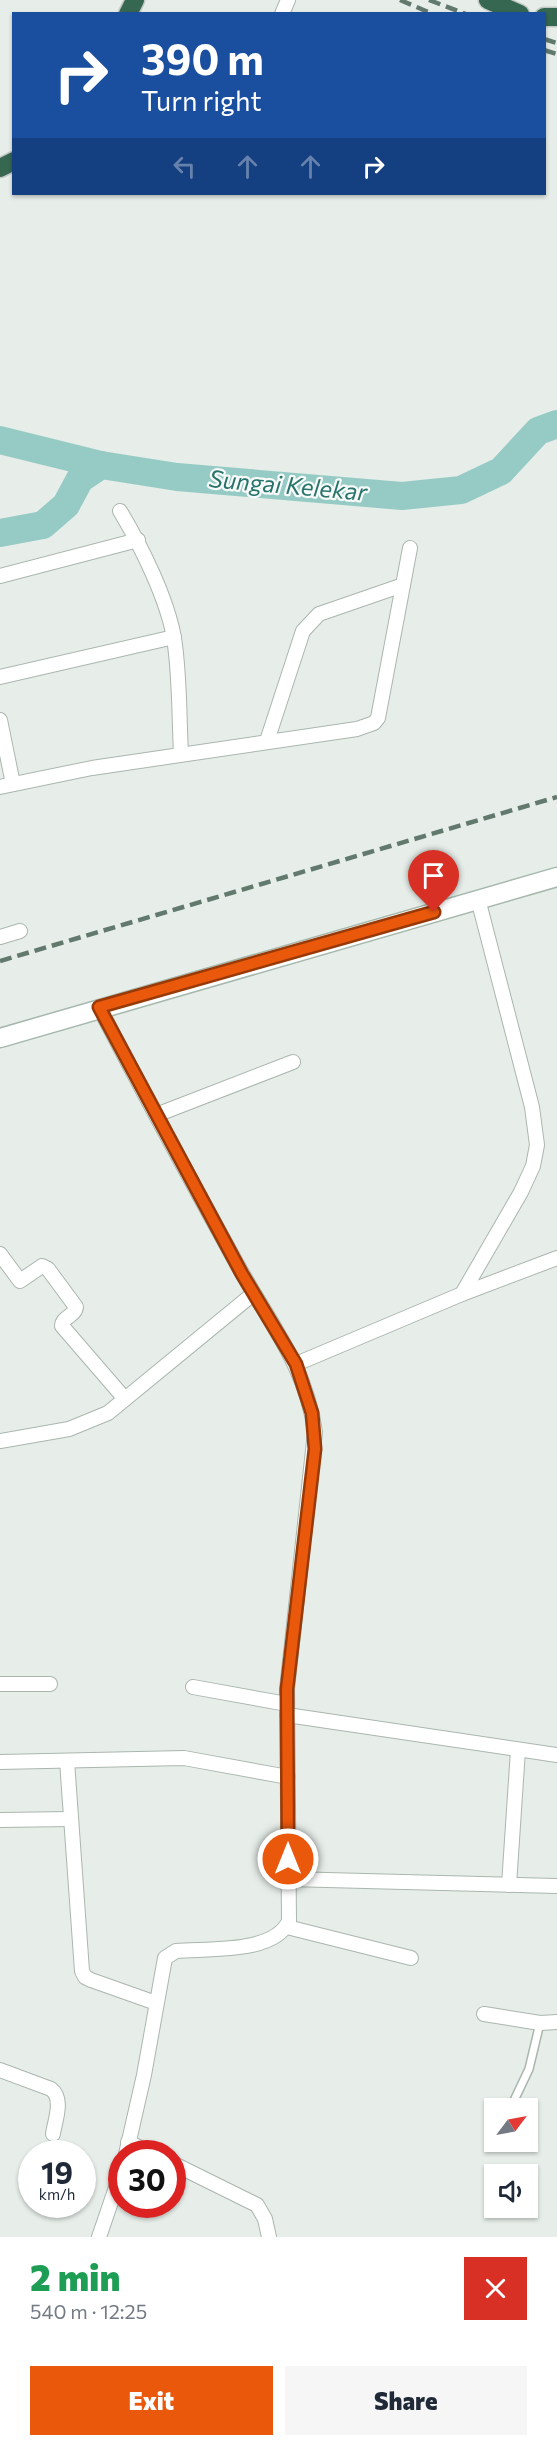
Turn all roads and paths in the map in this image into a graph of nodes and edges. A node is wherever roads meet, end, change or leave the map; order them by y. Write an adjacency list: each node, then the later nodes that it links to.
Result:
1 (488, 0): 2 (highway)
2 (515, 12)
3 (120, 511): 4 (street)
4 (138, 540): 6 (street); 8 (street)
5 (410, 548): 7 (street)
6 (0, 576)
7 (403, 585): 11 (street); 11 (street)
8 (174, 637): 9 (street); 12 (street)
9 (0, 678)
10 (0, 720): 13 (street)
11 (267, 741): 12 (street)
12 (181, 754): 13 (street)
13 (7, 785)
14 (557, 877): 15 (street)
15 (478, 899): 18 (street); 25 (street)
16 (20, 931): 17 (street)
17 (0, 937)
18 (99, 1007): 19 (street); 21 (street)
19 (0, 1038)
20 (293, 1062): 21 (street)
21 (156, 1115): 24 (street)
22 (0, 1254): 27 (street)
23 (557, 1258): 25 (street)
24 (253, 1293): 26 (street); 27 (street)
25 (462, 1294): 26 (street)
26 (296, 1364): 32 (street)
27 (125, 1399): 28 (street)
28 (0, 1441)
29 (0, 1684): 30 (street)
30 (50, 1684)
31 (193, 1688): 32 (street)
32 (287, 1709): 33 (street); 37 (street)
33 (518, 1750): 34 (street); 41 (street)
34 (557, 1755)
35 (67, 1761): 36 (street); 37 (street); 38 (street)
36 (0, 1762)
37 (288, 1777): 40 (street)
38 (71, 1819): 39 (street); 45 (street)
39 (0, 1820)
40 (288, 1879): 41 (street); 43 (street)
41 (509, 1885): 42 (street)
42 (557, 1886)
43 (287, 1927): 44 (street); 45 (street)
44 (411, 1958)
45 (156, 2003): 52 (street)
46 (484, 2014): 48 (street)
47 (557, 2022): 48 (street)
48 (540, 2023): 50 (lane)
49 (0, 2070): 51 (street)
50 (516, 2098)
51 (53, 2134)
52 (129, 2140)
53 (186, 2170): 56 (street)
54 (108, 2211): 55 (street)
55 (99, 2237)
56 (269, 2237)

